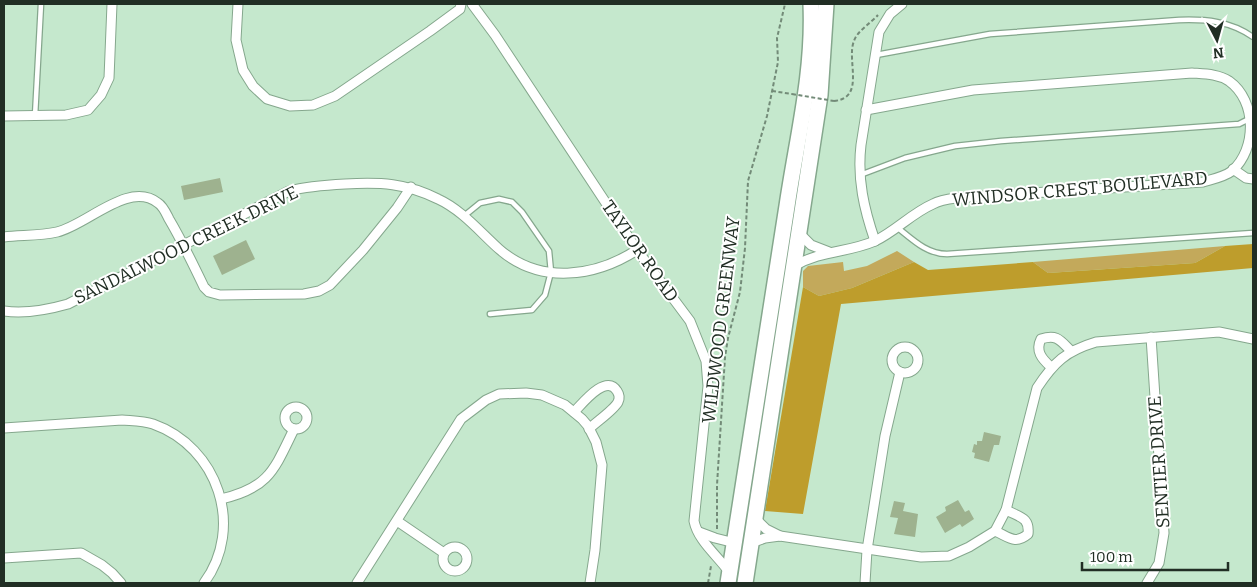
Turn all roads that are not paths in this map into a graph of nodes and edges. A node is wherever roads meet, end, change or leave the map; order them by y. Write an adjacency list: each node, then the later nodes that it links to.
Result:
1 (41, 4): 15 (lane)
2 (112, 4): 15 (street)
3 (238, 4): 10 (street)
4 (455, 4): 10 (street)
5 (461, 4): 10 (street)
6 (472, 4): 29 (street, TAYLOR ROAD)
7 (811, 4): 51 (main road)
8 (826, 4): 24 (main road)
9 (897, 5): 12 (street)
10 (450, 15)
11 (1253, 37): 12 (lane)
12 (874, 56): 13 (street)
13 (866, 110): 16 (street, WINDSOR CREST BOULEVARD); 19 (street)
14 (4, 116): 15 (street)
15 (35, 116)
16 (1252, 117): 17 (street, WINDSOR CREST BOULEVARD); 19 (lane)
17 (1251, 151): 18 (street, WINDSOR CREST BOULEVARD)
18 (1233, 169): 20 (street); 23 (street, WINDSOR CREST BOULEVARD)
19 (860, 175): 27 (street)
20 (1253, 179)
21 (411, 187): 22 (street, SANDALWOOD CREEK DRIVE); 28 (street, SANDALWOOD CREEK DRIVE); 28 (street)
22 (464, 216): 32 (street, SANDALWOOD CREEK DRIVE); 32 (lane)
23 (898, 228): 25 (lane); 27 (street, WINDSOR CREST BOULEVARD)
24 (800, 233): 30 (street); 31 (main road)
25 (1253, 233)
26 (4, 237): 28 (street)
27 (875, 241): 30 (street, WINDSOR CREST BOULEVARD)
28 (184, 244): 33 (street, SANDALWOOD CREEK DRIVE)
29 (637, 250): 32 (street, SANDALWOOD CREEK DRIVE); 48 (street, TAYLOR ROAD)
30 (829, 252): 31 (street, WINDSOR CREST BOULEVARD)
31 (794, 266): 46 (main road)
32 (551, 272): 34 (lane)
33 (4, 312)
34 (490, 314)
35 (1150, 337): 36 (street); 37 (street); 64 (street, SENTIER DRIVE)
36 (1253, 339)
37 (1071, 351): 38 (street); 38 (street)
38 (1051, 367): 45 (street)
39 (900, 372): 53 (street)
40 (574, 412): 43 (street); 43 (street); 47 (street)
41 (4, 428): 44 (street)
42 (294, 429): 44 (street)
43 (589, 429): 61 (street)
44 (221, 499): 59 (street)
45 (1006, 510): 49 (street); 49 (street)
46 (755, 518): 50 (street); 52 (main road)
47 (396, 521): 54 (street); 60 (street)
48 (697, 530): 51 (street); 57 (street)
49 (995, 531): 53 (street)
50 (780, 536): 52 (street); 53 (street)
51 (734, 543): 56 (main road); 57 (main road)
52 (751, 543): 56 (main road)
53 (867, 550): 63 (street)
54 (444, 553)
55 (4, 558): 58 (street)
56 (747, 567): 62 (main road)
57 (729, 578)
58 (120, 583)
59 (204, 583)
60 (357, 583)
61 (590, 583)
62 (745, 583)
63 (865, 583)
64 (1148, 583)

